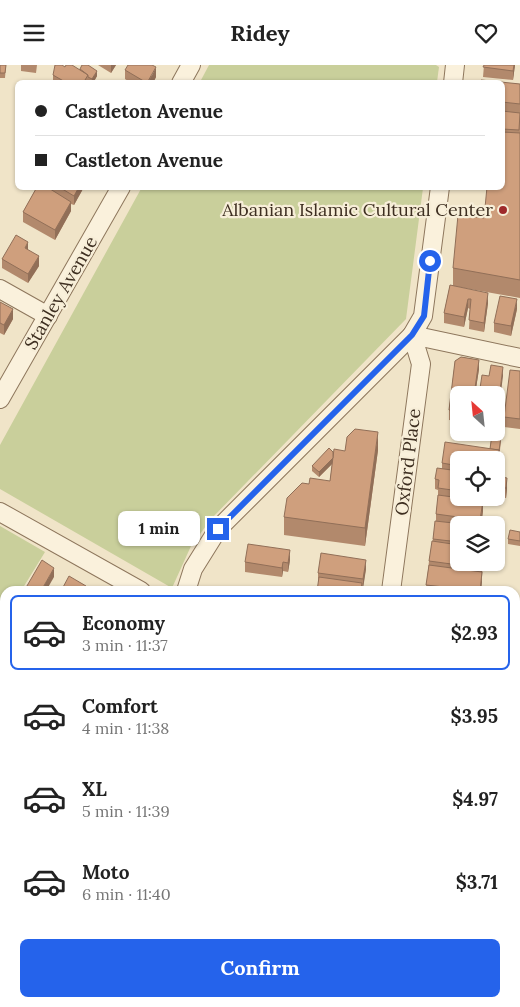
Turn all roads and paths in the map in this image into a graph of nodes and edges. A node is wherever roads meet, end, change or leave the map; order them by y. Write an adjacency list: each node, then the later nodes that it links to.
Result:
1 (191, 65): 3 (street)
2 (455, 65): 4 (street)
3 (183, 80)
4 (453, 80)
5 (119, 190): 8 (street, Stanley Avenue)
6 (440, 190): 9 (street)
7 (0, 289): 8 (street)
8 (48, 316): 11 (street, Stanley Avenue)
9 (412, 335): 10 (street); 14 (street); 15 (street, Oxford Place)
10 (520, 358)
11 (0, 399)
12 (0, 512): 13 (street)
13 (132, 586)
14 (188, 586)
15 (392, 586)

